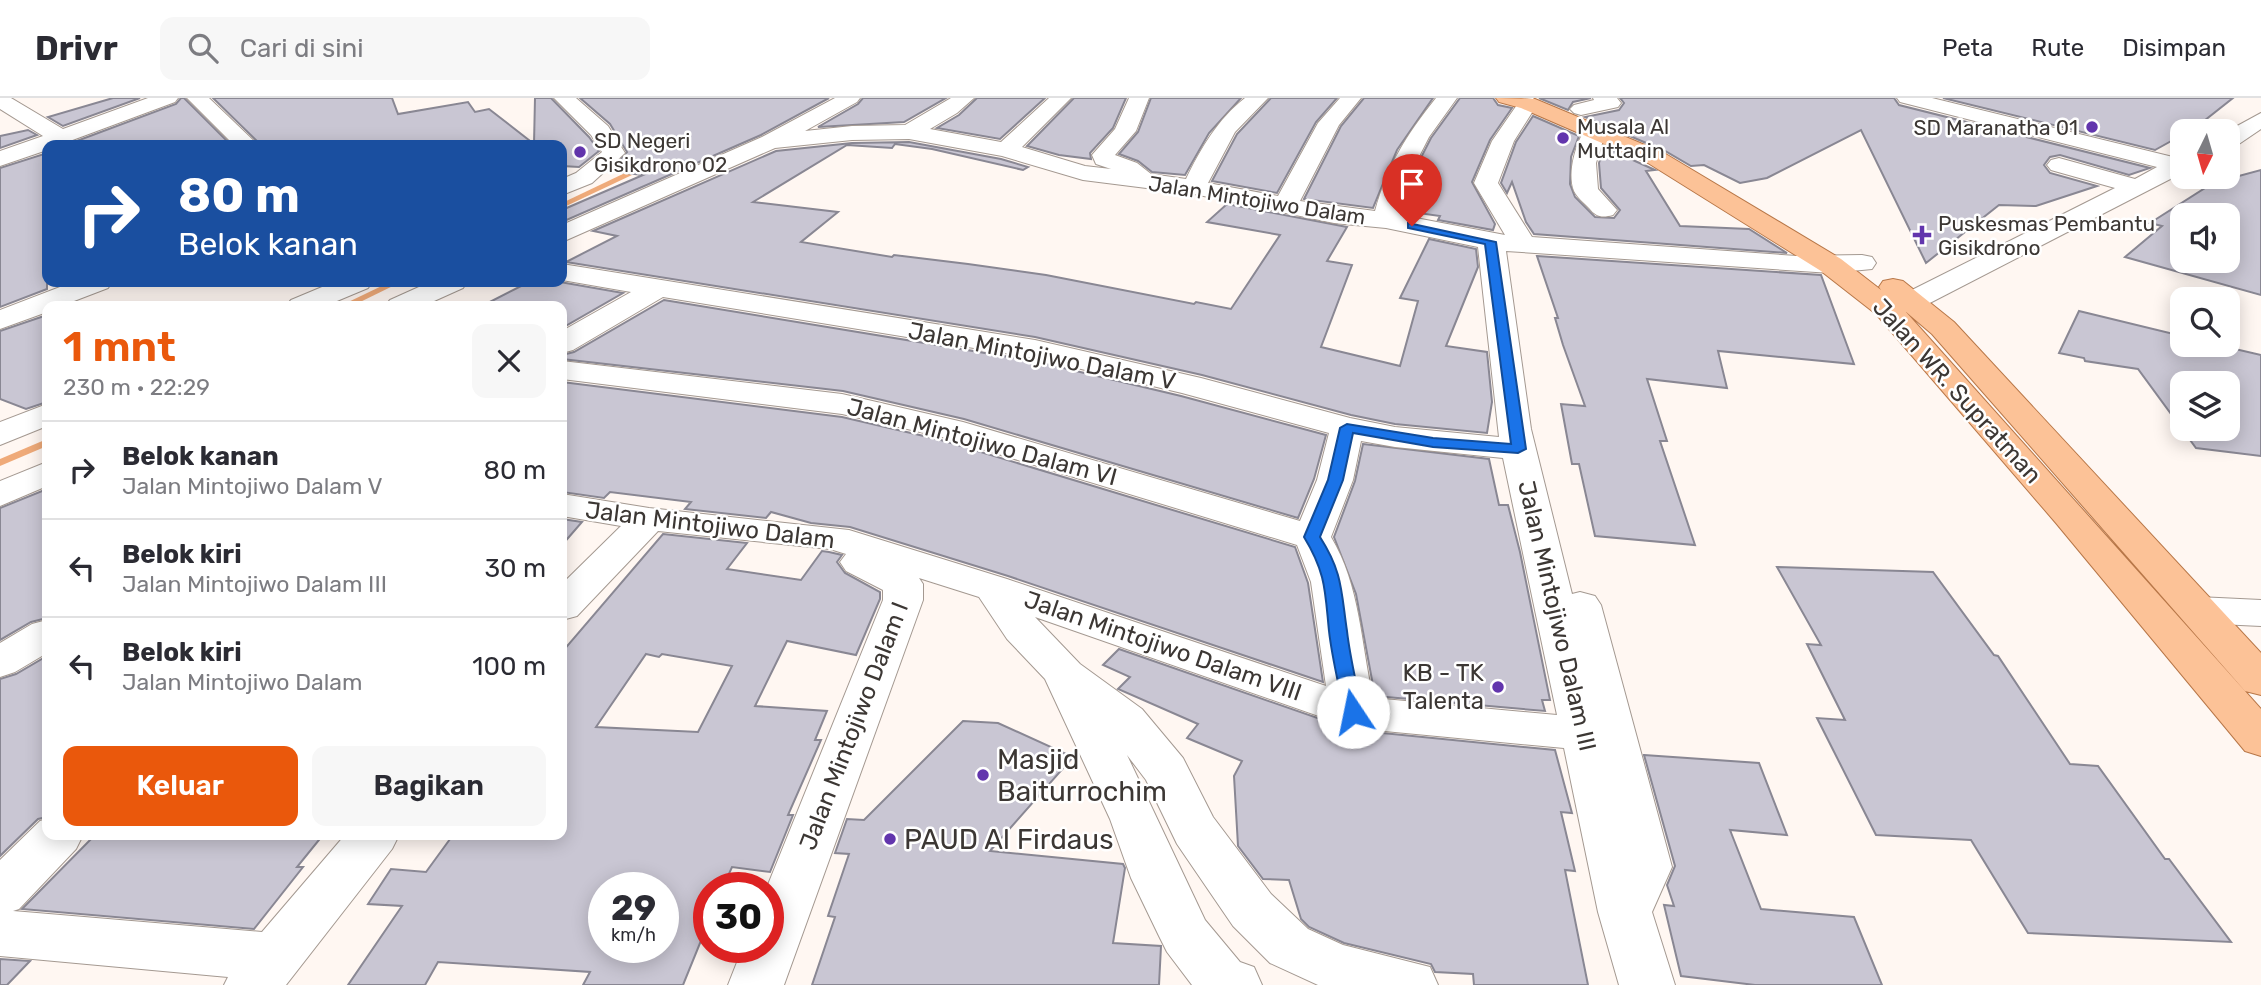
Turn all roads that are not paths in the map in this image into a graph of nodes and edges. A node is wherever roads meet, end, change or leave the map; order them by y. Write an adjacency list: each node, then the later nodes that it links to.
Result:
1 (113, 98): 17 (street)
2 (168, 98): 17 (street)
3 (197, 98): 26 (street)
4 (564, 98): 35 (street)
5 (850, 98): 27 (street)
6 (964, 98): 22 (street)
7 (1061, 98): 28 (street)
8 (1139, 98): 34 (street)
9 (1258, 98): 36 (street)
10 (1351, 98): 38 (street)
11 (1447, 98): 40 (street)
12 (1603, 98): 18 (street)
13 (1907, 98): 19 (street)
14 (0, 100): 24 (street)
15 (1524, 100): 18 (main road, Jalan WR. Supratman); 21 (main road, Jalan WR. Supratman); 42 (street, Jalan Mintojiwo Dalam III)
16 (2019, 104): 19 (street)
17 (147, 106): 24 (street)
18 (1581, 109): 43 (main road, Jalan WR. Supratman)
19 (1987, 116): 31 (street)
20 (2261, 119): 23 (street)
21 (1595, 131): 39 (street); 43 (main road, Jalan WR. Supratman)
22 (909, 132): 27 (street, Jalan Mintojiwo Dalam); 28 (street, Jalan Mintojiwo Dalam)
23 (2240, 133)
24 (59, 136): 25 (street)
25 (54, 140)
26 (242, 140)
27 (770, 142): 41 (street)
28 (1006, 150): 34 (street, Jalan Mintojiwo Dalam)
29 (40, 152): 30 (street)
30 (0, 159)
31 (2170, 162)
32 (2059, 165): 37 (street)
33 (2170, 170): 37 (street)
34 (1143, 181): 36 (street, Jalan Mintojiwo Dalam)
35 (567, 186)
36 (1194, 187): 38 (street, Jalan Mintojiwo Dalam)
37 (2138, 187): 53 (street)
38 (1286, 204): 40 (street, Jalan Mintojiwo Dalam)
39 (1604, 210)
40 (1386, 220): 42 (street, Jalan Mintojiwo Dalam)
41 (567, 232)
42 (1507, 243): 43 (street, Jalan Mintojiwo Dalam); 57 (street, Jalan Mintojiwo Dalam III)
43 (1846, 264): 53 (main road, Jalan WR. Supratman)
44 (567, 273): 48 (street, Jalan Mintojiwo Dalam V)
45 (85, 287): 49 (street)
46 (346, 287): 50 (street)
47 (442, 287): 51 (street)
48 (657, 288): 55 (street); 59 (street, Jalan Mintojiwo Dalam V)
49 (49, 301)
50 (313, 301)
51 (411, 301)
52 (42, 304): 54 (street)
53 (1899, 304): 65 (main road, Jalan WR. Supratman); 66 (main road, Jalan WR. Supratman)
54 (0, 320)
55 (567, 341)
56 (567, 371): 69 (street, Jalan Mintojiwo Dalam VI)
57 (1511, 384): 61 (street, Jalan Mintojiwo Dalam III); 84 (street)
58 (42, 416): 60 (street)
59 (1347, 428): 61 (street, Jalan Mintojiwo Dalam V); 69 (street)
60 (2, 432)
61 (1518, 449): 79 (street, Jalan Mintojiwo Dalam III)
62 (42, 475): 63 (street)
63 (0, 495)
64 (567, 506): 67 (street, Jalan Mintojiwo Dalam)
65 (2069, 515): 66 (main road); 80 (main road, Jalan WR. Supratman)
66 (2113, 516): 72 (main road, Jalan WR. Supratman)
67 (649, 519): 68 (street, Jalan Mintojiwo Dalam); 71 (street)
68 (705, 524): 70 (street, Jalan Mintojiwo Dalam); 88 (street, Jalan Mintojiwo Dalam I)
69 (1312, 537): 78 (street)
70 (993, 588): 76 (street); 78 (street, Jalan Mintojiwo Dalam VIII)
71 (567, 602)
72 (2198, 610): 73 (street); 77 (main road, Jalan WR. Supratman)
73 (2261, 613)
74 (42, 637): 75 (street)
75 (0, 662)
76 (1063, 672): 87 (street); 89 (street)
77 (2261, 680)
78 (1353, 712): 79 (street, Jalan Mintojiwo Dalam VIII)
79 (1583, 733): 84 (street, Jalan Mintojiwo Dalam III)
80 (2261, 739)
81 (53, 840): 83 (street)
82 (370, 840): 86 (street)
83 (0, 894)
84 (1625, 912): 90 (street, Jalan Mintojiwo Dalam III)
85 (0, 933): 86 (street)
86 (262, 971)
87 (1224, 983)
88 (756, 985)
89 (1410, 985)
90 (1647, 985)

